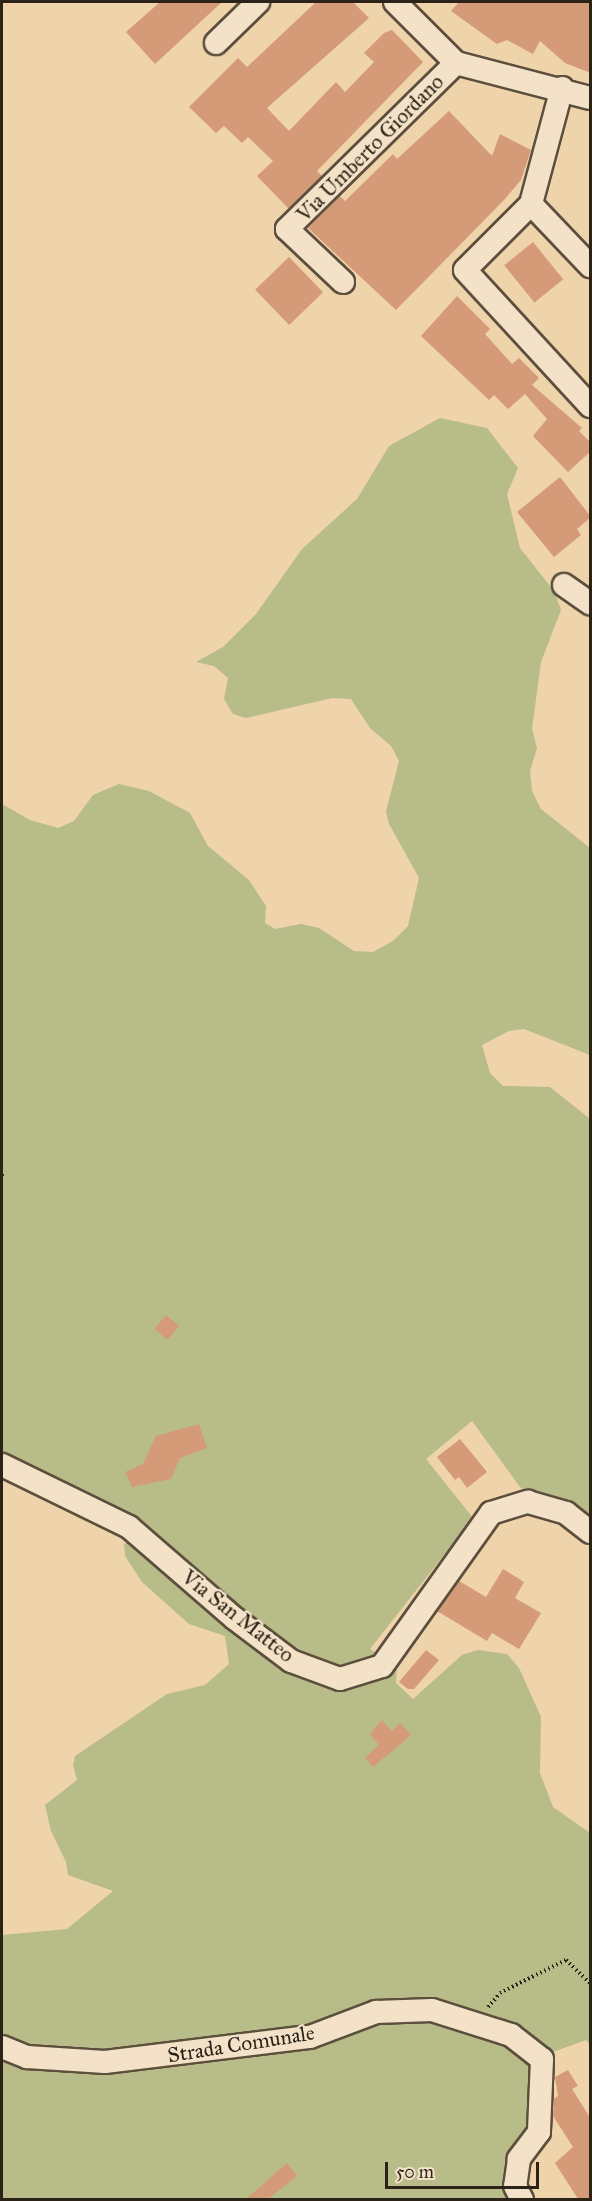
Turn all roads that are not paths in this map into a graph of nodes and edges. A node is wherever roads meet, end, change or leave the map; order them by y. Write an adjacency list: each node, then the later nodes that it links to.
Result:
1 (258, 2): 3 (street)
2 (395, 2): 4 (street)
3 (216, 43)
4 (456, 63): 5 (street); 9 (street, Via Umberto Giordano)
5 (562, 88): 6 (street); 7 (street)
6 (591, 98)
7 (531, 204): 8 (street); 10 (street)
8 (591, 266)
9 (343, 282)
10 (591, 406)
11 (564, 585): 12 (street)
12 (591, 603)
13 (2, 1465): 14 (street, Via San Matteo)
14 (591, 1532)
15 (2, 2048): 16 (street, Strada Comunale)
16 (522, 2199)

